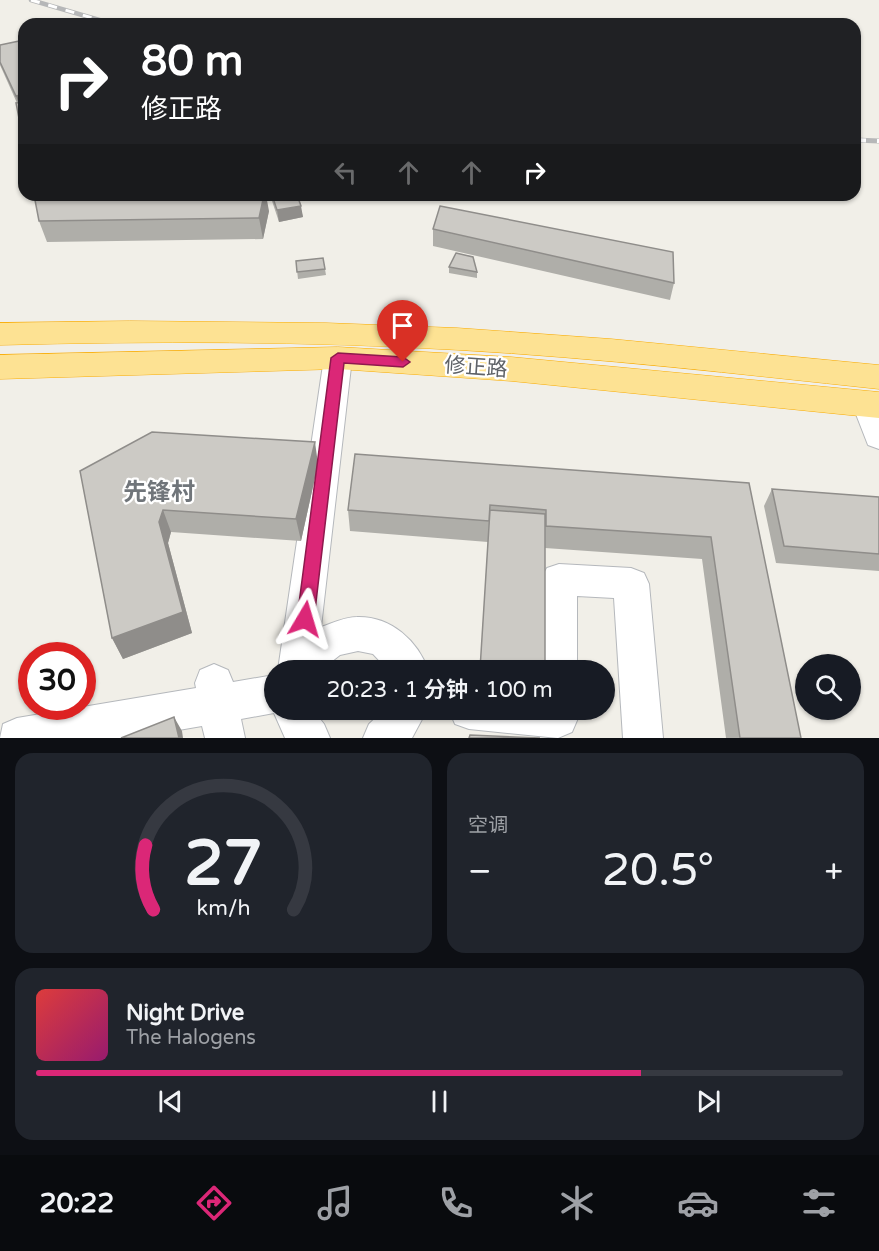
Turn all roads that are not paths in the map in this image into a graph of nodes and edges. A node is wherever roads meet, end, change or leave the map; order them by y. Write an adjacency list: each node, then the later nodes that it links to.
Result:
1 (0, 334): 4 (highway, 修正路)
2 (338, 358): 3 (highway, 修正路); 4 (highway, 修正路); 6 (street)
3 (0, 367)
4 (875, 395): 5 (street)
5 (879, 437)
6 (299, 660)
7 (305, 660): 8 (street)
8 (403, 660)
9 (558, 660): 17 (street)
10 (219, 708): 11 (street); 15 (street)
11 (264, 715)
12 (400, 720): 16 (street)
13 (544, 720): 14 (street)
14 (559, 722)
15 (17, 738)
16 (383, 738)
17 (643, 738)

